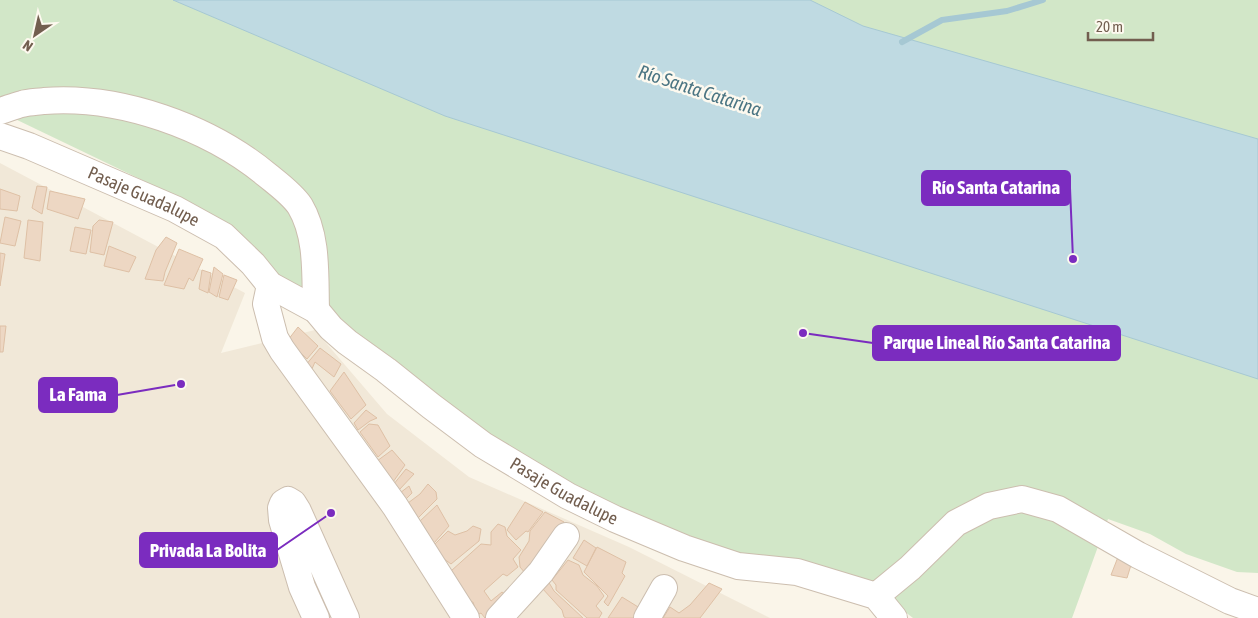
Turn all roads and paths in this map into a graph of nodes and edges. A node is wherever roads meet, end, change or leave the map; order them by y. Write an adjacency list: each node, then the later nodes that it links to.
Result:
1 (0, 111): 4 (street)
2 (0, 136): 3 (street, Pasaje Guadalupe)
3 (270, 285): 4 (street, Pasaje Guadalupe); 11 (street)
4 (316, 310): 7 (street, Pasaje Guadalupe)
5 (566, 536): 12 (street)
6 (664, 588): 13 (street)
7 (876, 596): 8 (street); 14 (street)
8 (1258, 611)
9 (316, 618): 10 (street)
10 (345, 618)
11 (466, 618)
12 (499, 618)
13 (647, 618)
14 (894, 618)

